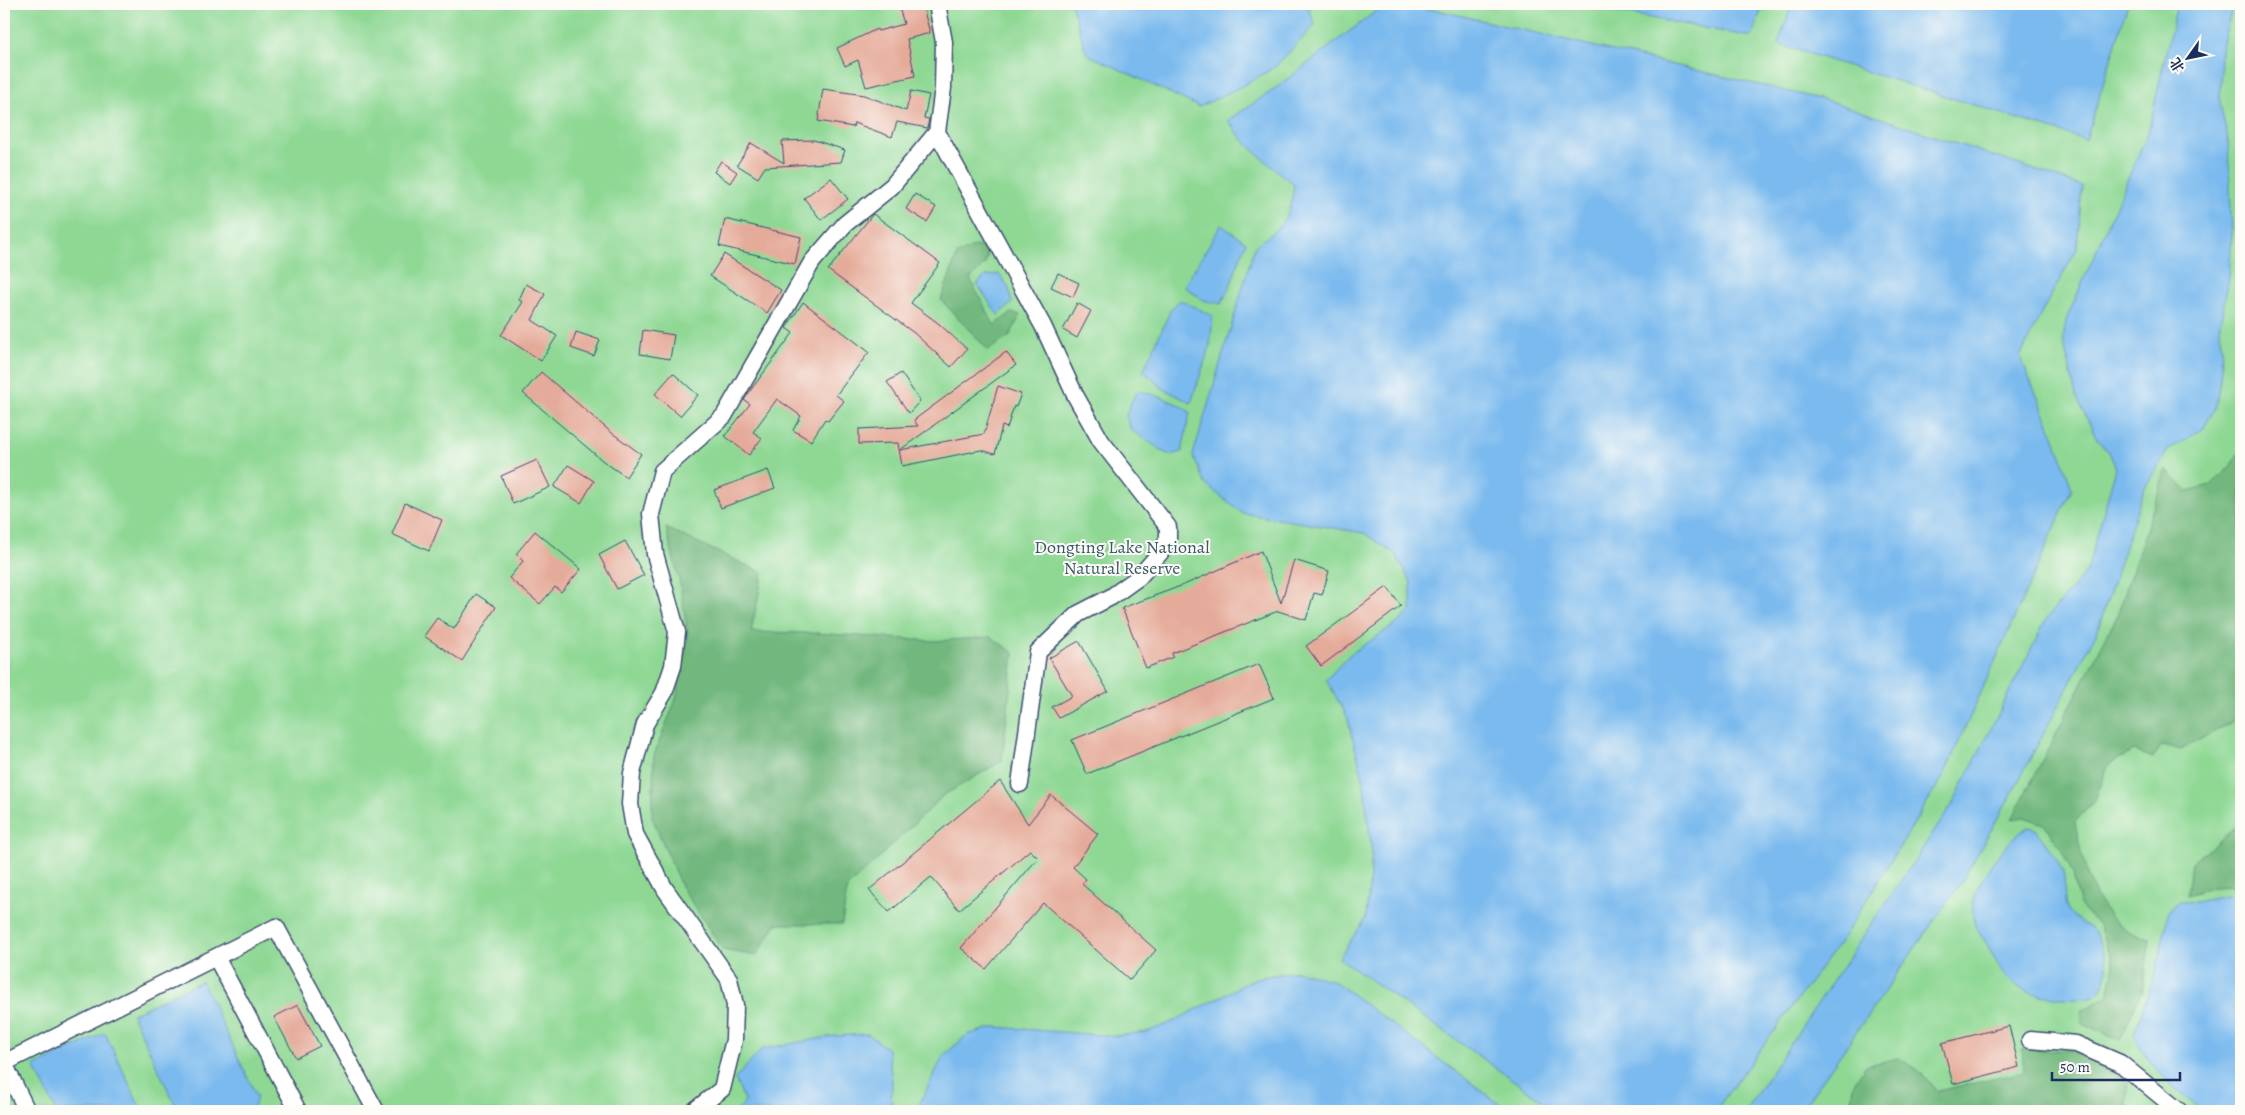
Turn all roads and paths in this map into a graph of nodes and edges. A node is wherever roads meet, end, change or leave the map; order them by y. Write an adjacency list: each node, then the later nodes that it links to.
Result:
1 (937, 4): 2 (street)
2 (938, 132): 3 (street); 10 (street)
3 (1020, 784)
4 (216, 957): 6 (street); 8 (street); 9 (street)
5 (2030, 1040): 11 (street)
6 (4, 1063): 7 (street)
7 (27, 1111)
8 (298, 1111)
9 (376, 1111)
10 (694, 1111)
11 (2179, 1111)

